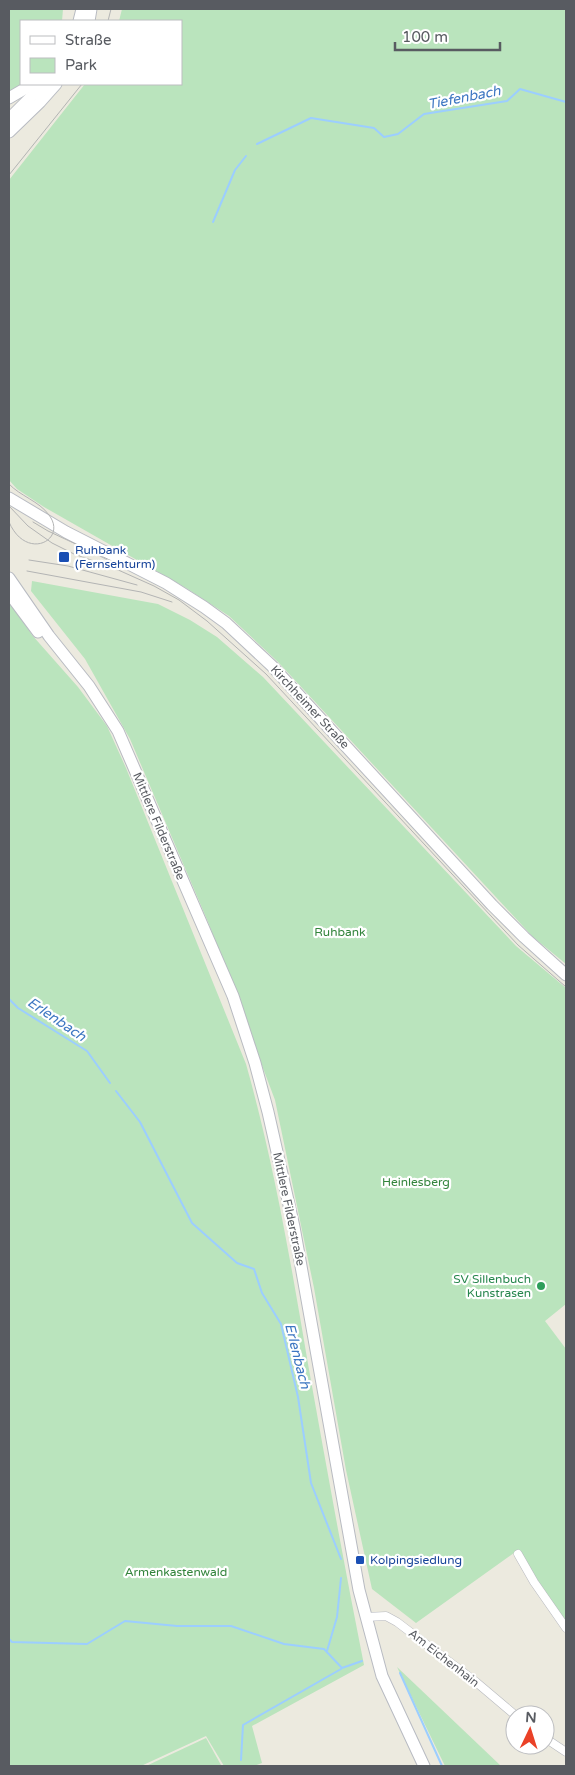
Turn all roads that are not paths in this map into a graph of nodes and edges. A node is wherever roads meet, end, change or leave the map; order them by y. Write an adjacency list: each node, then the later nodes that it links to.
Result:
1 (31, 85): 4 (main road)
2 (43, 85): 6 (main road)
3 (55, 85): 5 (main road)
4 (9, 98)
5 (40, 102): 6 (main road); 7 (main road)
6 (12, 114)
7 (9, 132)
8 (9, 498): 12 (main road, Kirchheimer Straße)
9 (9, 578): 11 (main road, Mittlere Filderstraße)
10 (9, 593): 11 (main road, Mittlere Filderstraße)
11 (81, 675): 14 (main road, Mittlere Filderstraße)
12 (566, 975)
13 (518, 1554): 15 (street)
14 (366, 1618): 16 (street, Am Eichenhain); 19 (main road, Mittlere Filderstraße)
15 (566, 1628)
16 (505, 1707)
17 (555, 1745): 18 (street)
18 (566, 1752)
19 (424, 1766)

